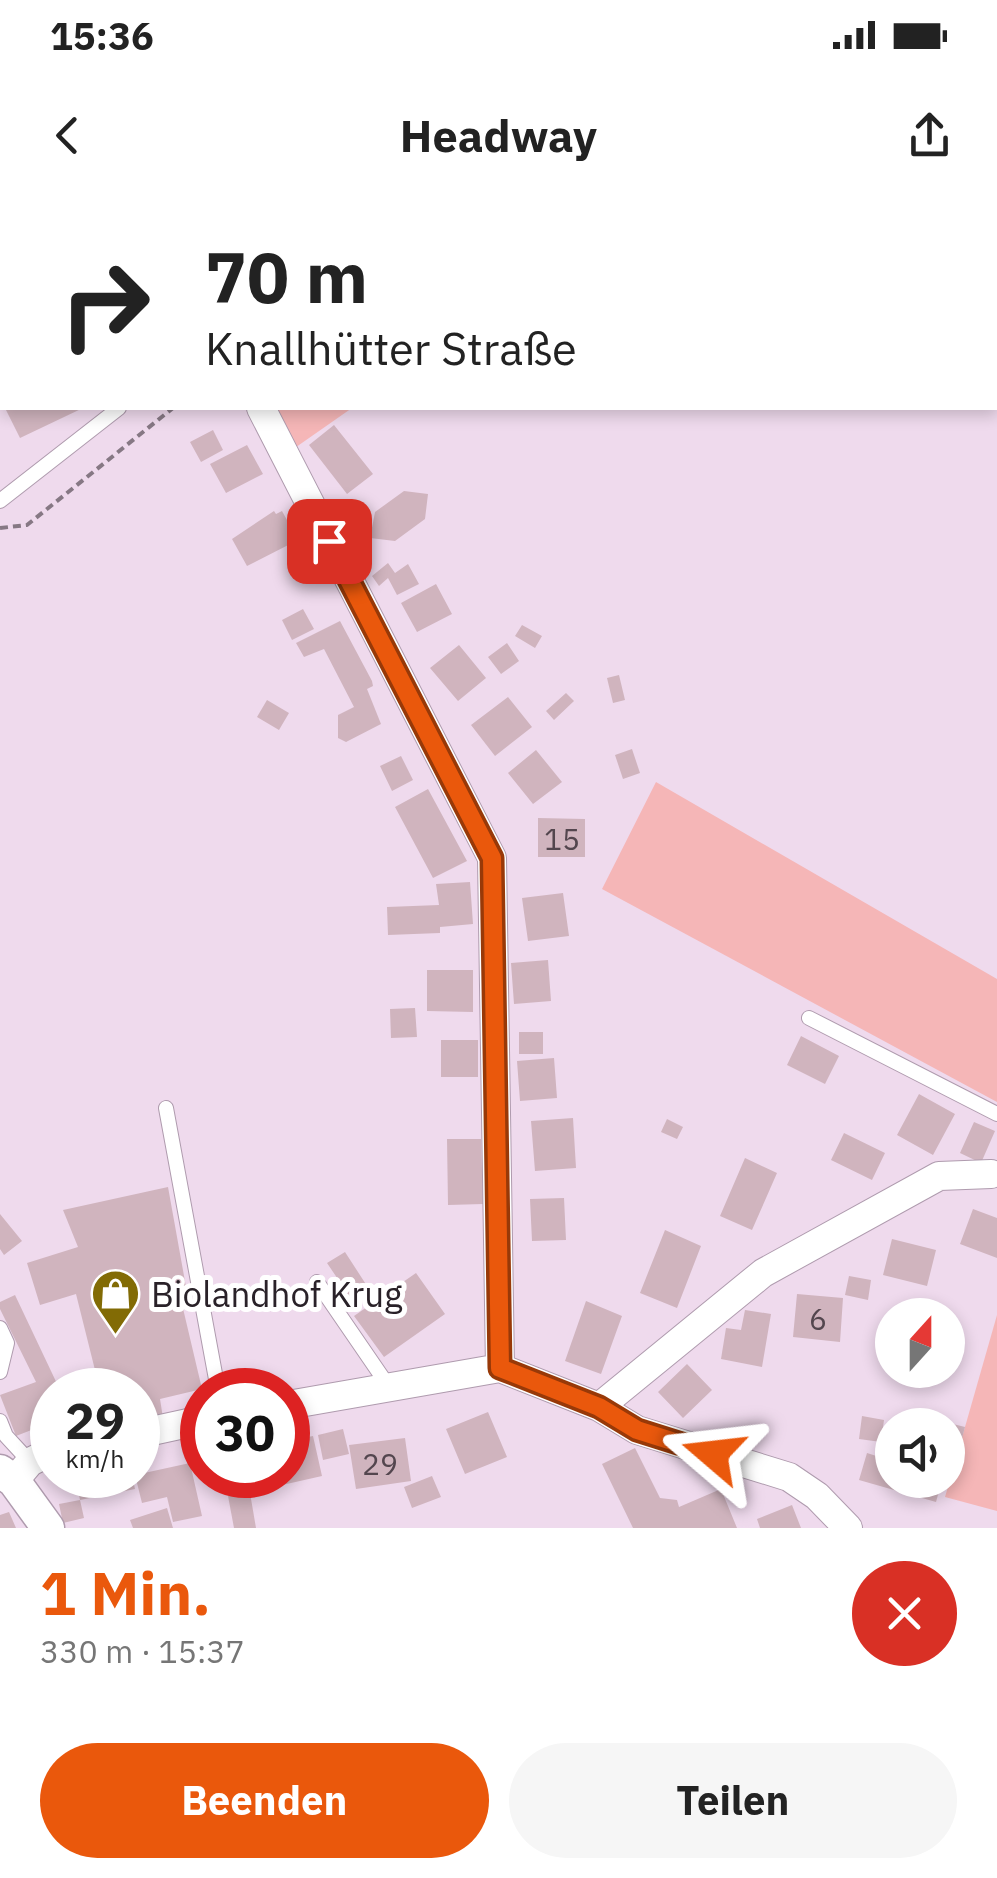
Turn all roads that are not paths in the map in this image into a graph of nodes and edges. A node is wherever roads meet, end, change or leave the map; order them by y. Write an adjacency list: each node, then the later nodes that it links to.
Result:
1 (116, 410): 3 (lane)
2 (262, 410): 11 (street)
3 (0, 500)
4 (809, 1018): 6 (lane)
5 (166, 1108): 10 (lane)
6 (997, 1114)
7 (994, 1170): 15 (street)
8 (317, 1282): 13 (lane)
9 (0, 1328): 12 (lane)
10 (214, 1368)
11 (500, 1368): 13 (street); 15 (street)
12 (0, 1372)
13 (389, 1387): 14 (street)
14 (310, 1400)
15 (599, 1407): 19 (street)
16 (0, 1421): 17 (lane)
17 (24, 1466): 18 (street)
18 (48, 1528)
19 (848, 1528)

